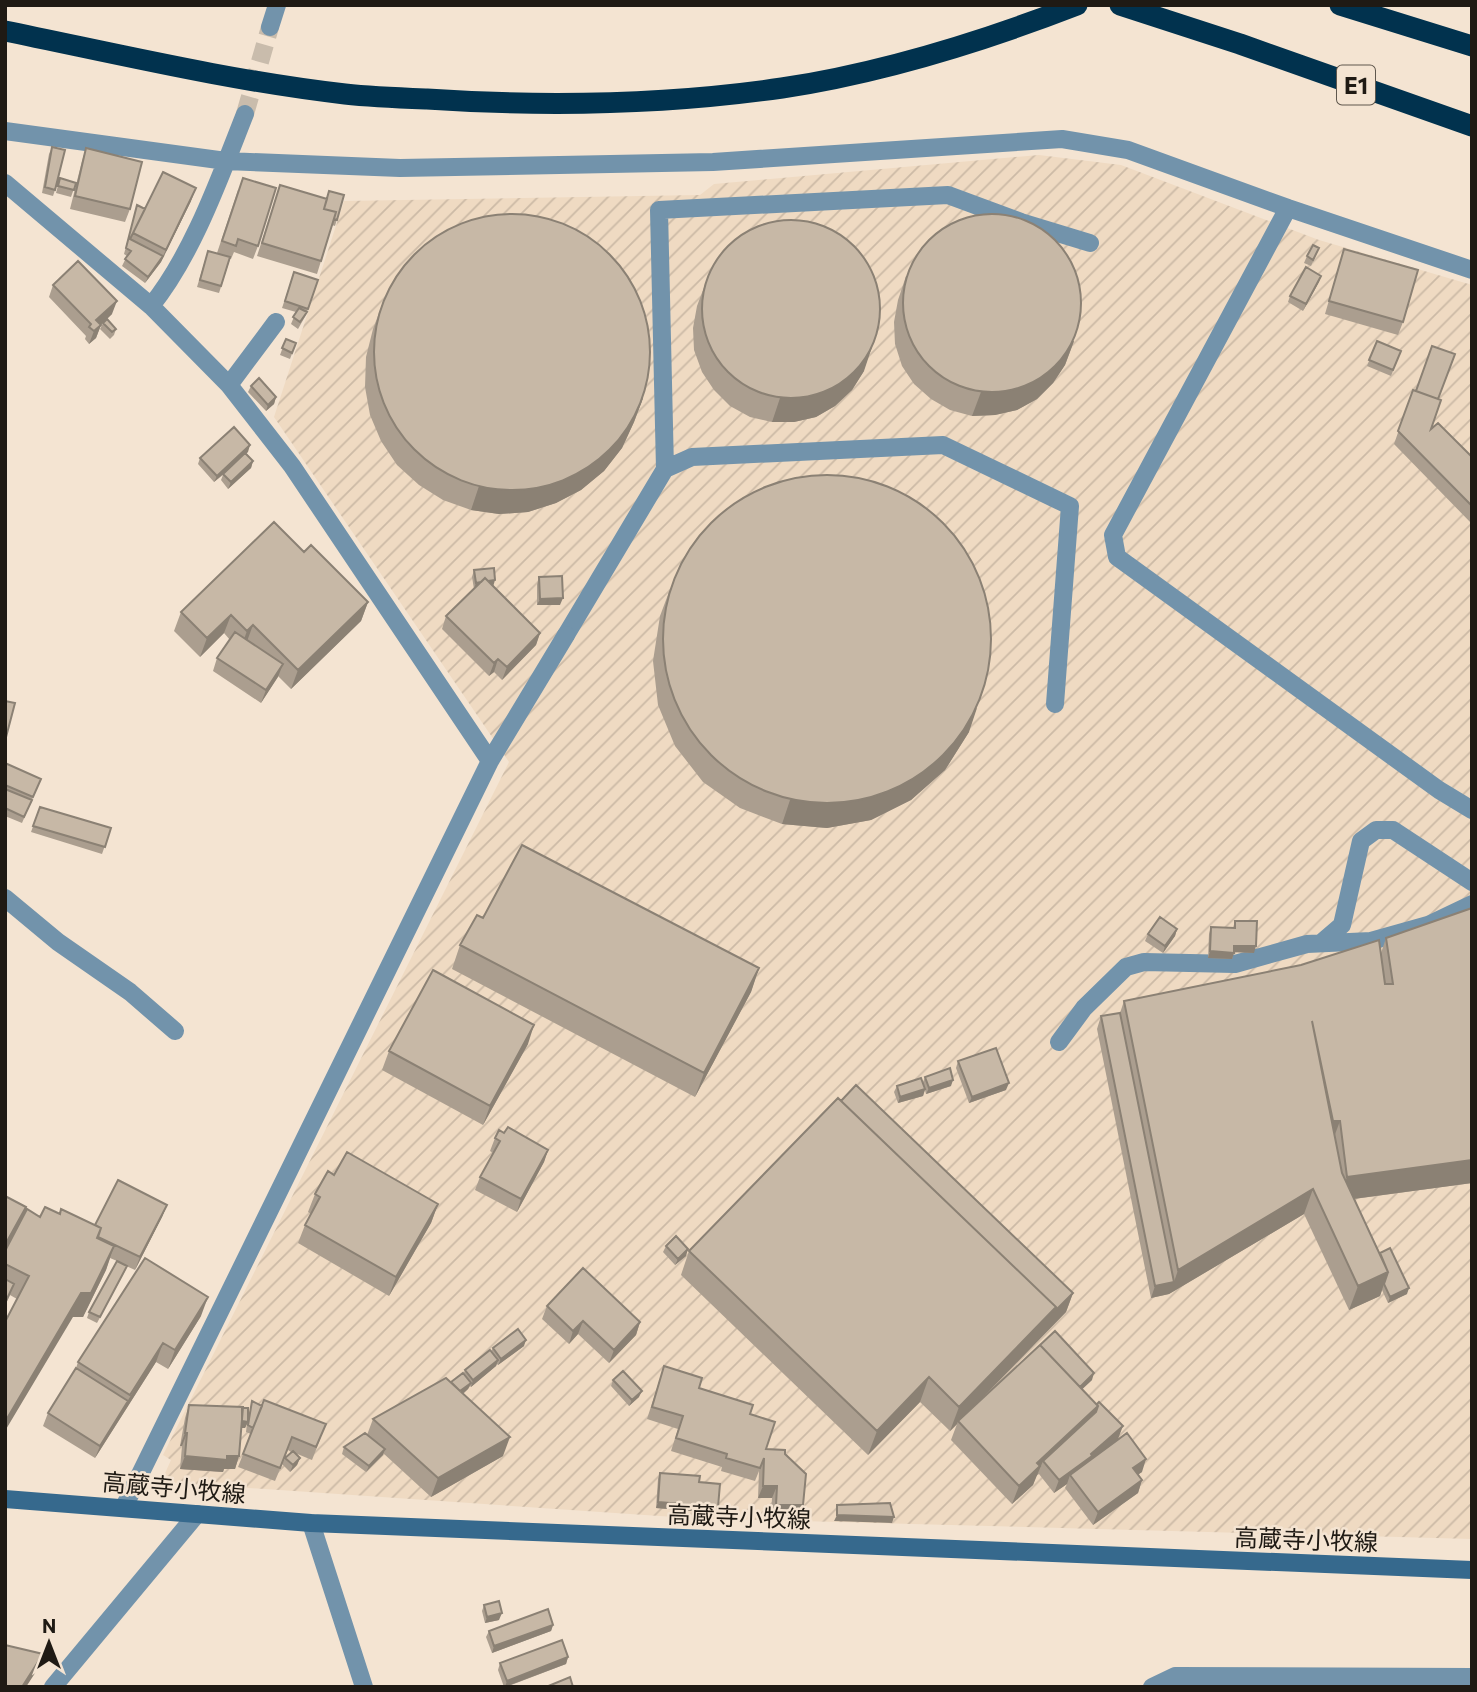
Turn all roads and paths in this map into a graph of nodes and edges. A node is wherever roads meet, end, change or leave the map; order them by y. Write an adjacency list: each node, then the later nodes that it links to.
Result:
1 (277, 5): 5 (street)
2 (1077, 5): 6 (highway)
3 (1120, 5): 9 (highway, E1)
4 (1340, 5): 7 (highway)
5 (270, 27)
6 (5, 31)
7 (1472, 46)
8 (245, 114): 11 (street)
9 (1472, 126)
10 (5, 131): 11 (street)
11 (226, 161): 13 (street); 16 (street)
12 (5, 183): 16 (street)
13 (1288, 208): 15 (street); 22 (street)
14 (1090, 243): 19 (street)
15 (1472, 270)
16 (151, 306): 18 (street)
17 (276, 322): 18 (street)
18 (229, 385): 21 (street)
19 (666, 469): 20 (street); 21 (street)
20 (1055, 704)
21 (490, 761): 30 (street)
22 (1472, 810)
23 (1472, 882): 26 (street)
24 (5, 898): 27 (street)
25 (1472, 904): 26 (street)
26 (1321, 943): 28 (street)
27 (175, 1031)
28 (1059, 1042)
29 (5, 1499): 30 (main road, 高蔵寺小牧線)
30 (124, 1507): 31 (main road, 高蔵寺小牧線)
31 (197, 1514): 32 (main road, 高蔵寺小牧線); 35 (street)
32 (311, 1523): 33 (main road, 高蔵寺小牧線); 36 (street)
33 (1472, 1570)
34 (1472, 1677): 37 (street)
35 (53, 1687)
36 (364, 1687)
37 (1152, 1687)

